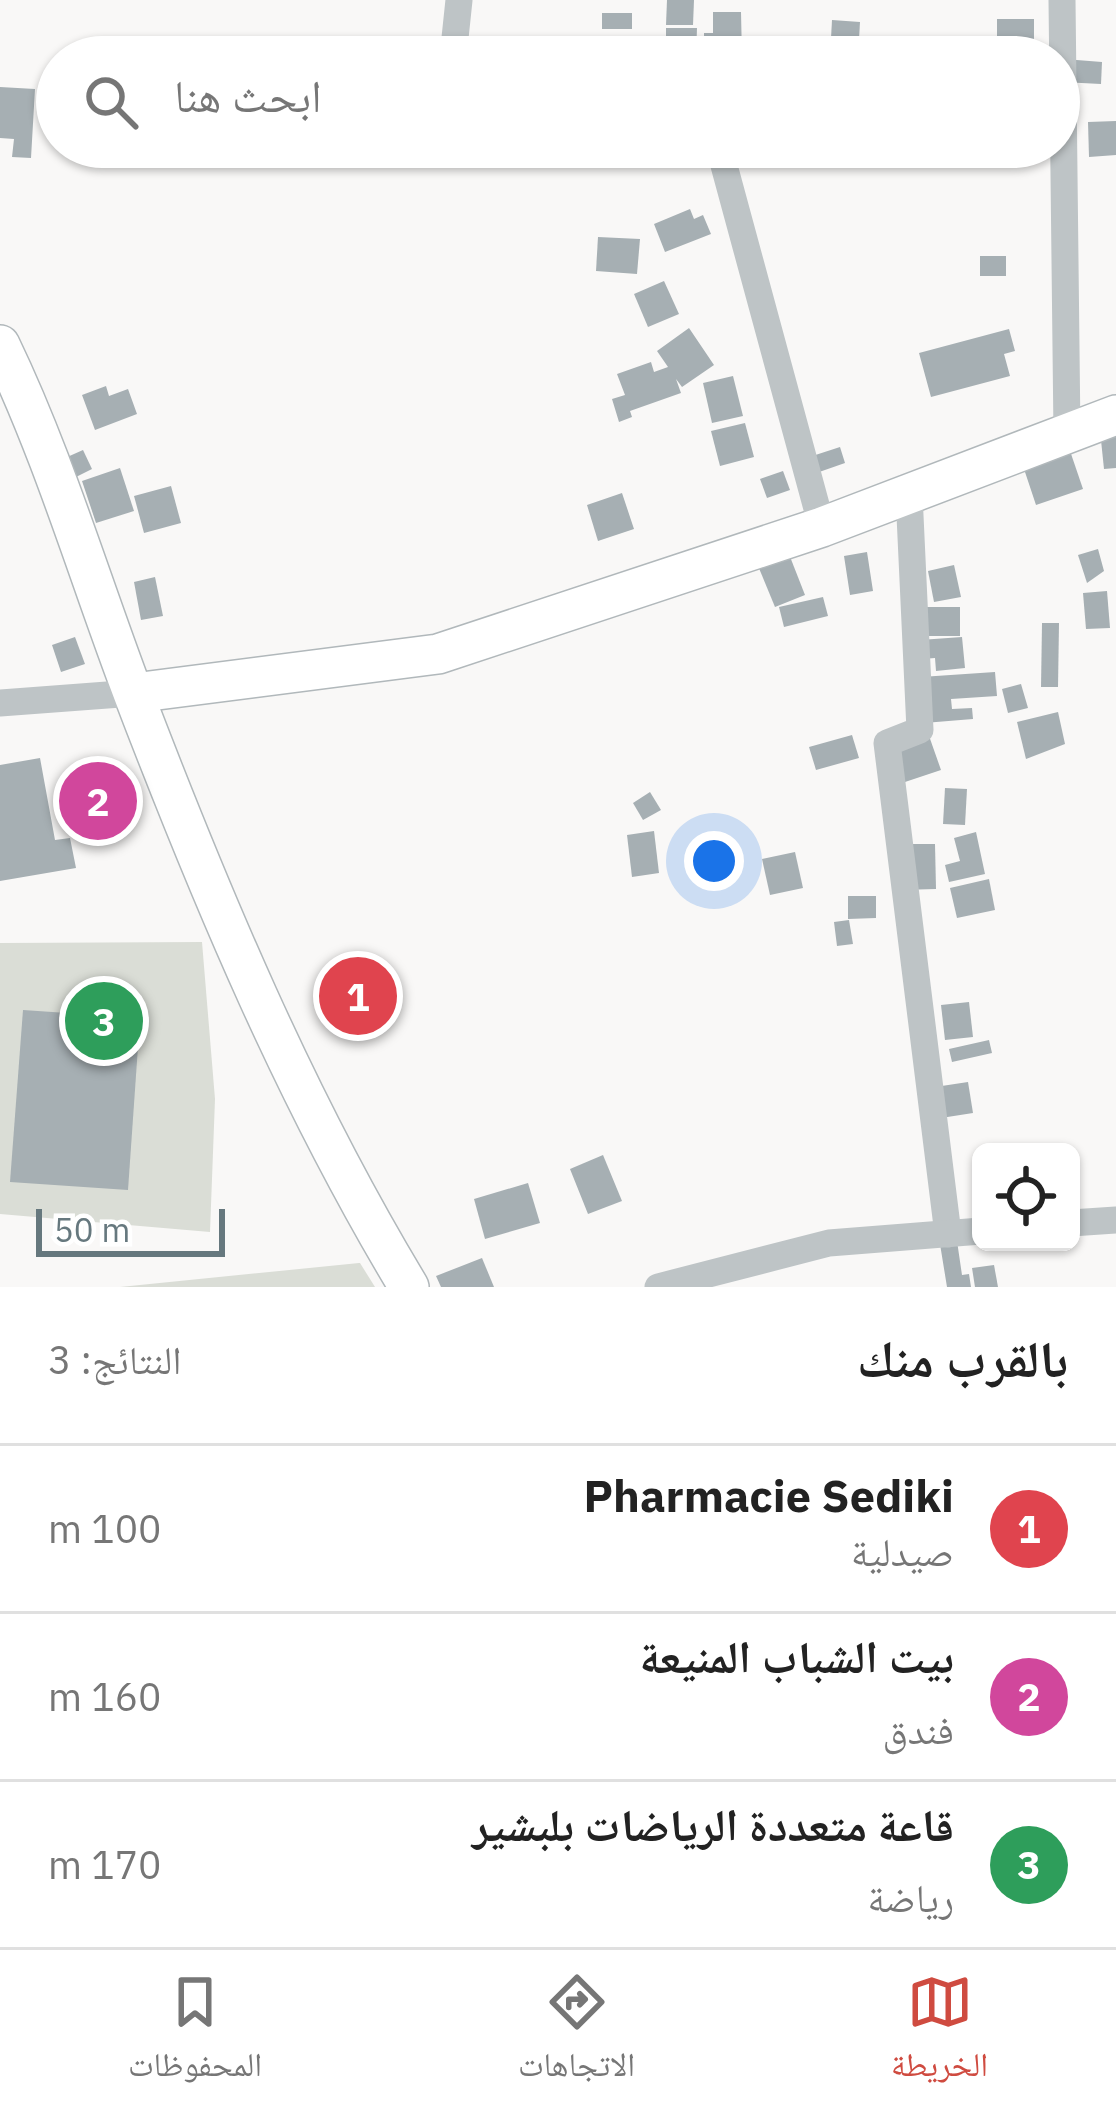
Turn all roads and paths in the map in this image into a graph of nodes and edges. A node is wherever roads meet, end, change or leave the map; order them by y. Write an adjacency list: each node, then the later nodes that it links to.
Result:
1 (459, 0): 3 (street)
2 (1062, 0): 4 (street)
3 (455, 36)
4 (1062, 36)
5 (725, 168): 11 (street)
6 (1062, 168): 9 (street)
7 (0, 345): 12 (street)
8 (1116, 415): 9 (street)
9 (1067, 436): 10 (street)
10 (909, 494): 11 (street); 17 (street)
11 (822, 527): 12 (street)
12 (134, 693): 13 (street); 18 (street)
13 (0, 703)
14 (1116, 1220): 15 (street)
15 (1080, 1222)
16 (972, 1232): 17 (street)
17 (948, 1234): 19 (street)
18 (409, 1287)
19 (658, 1287)

